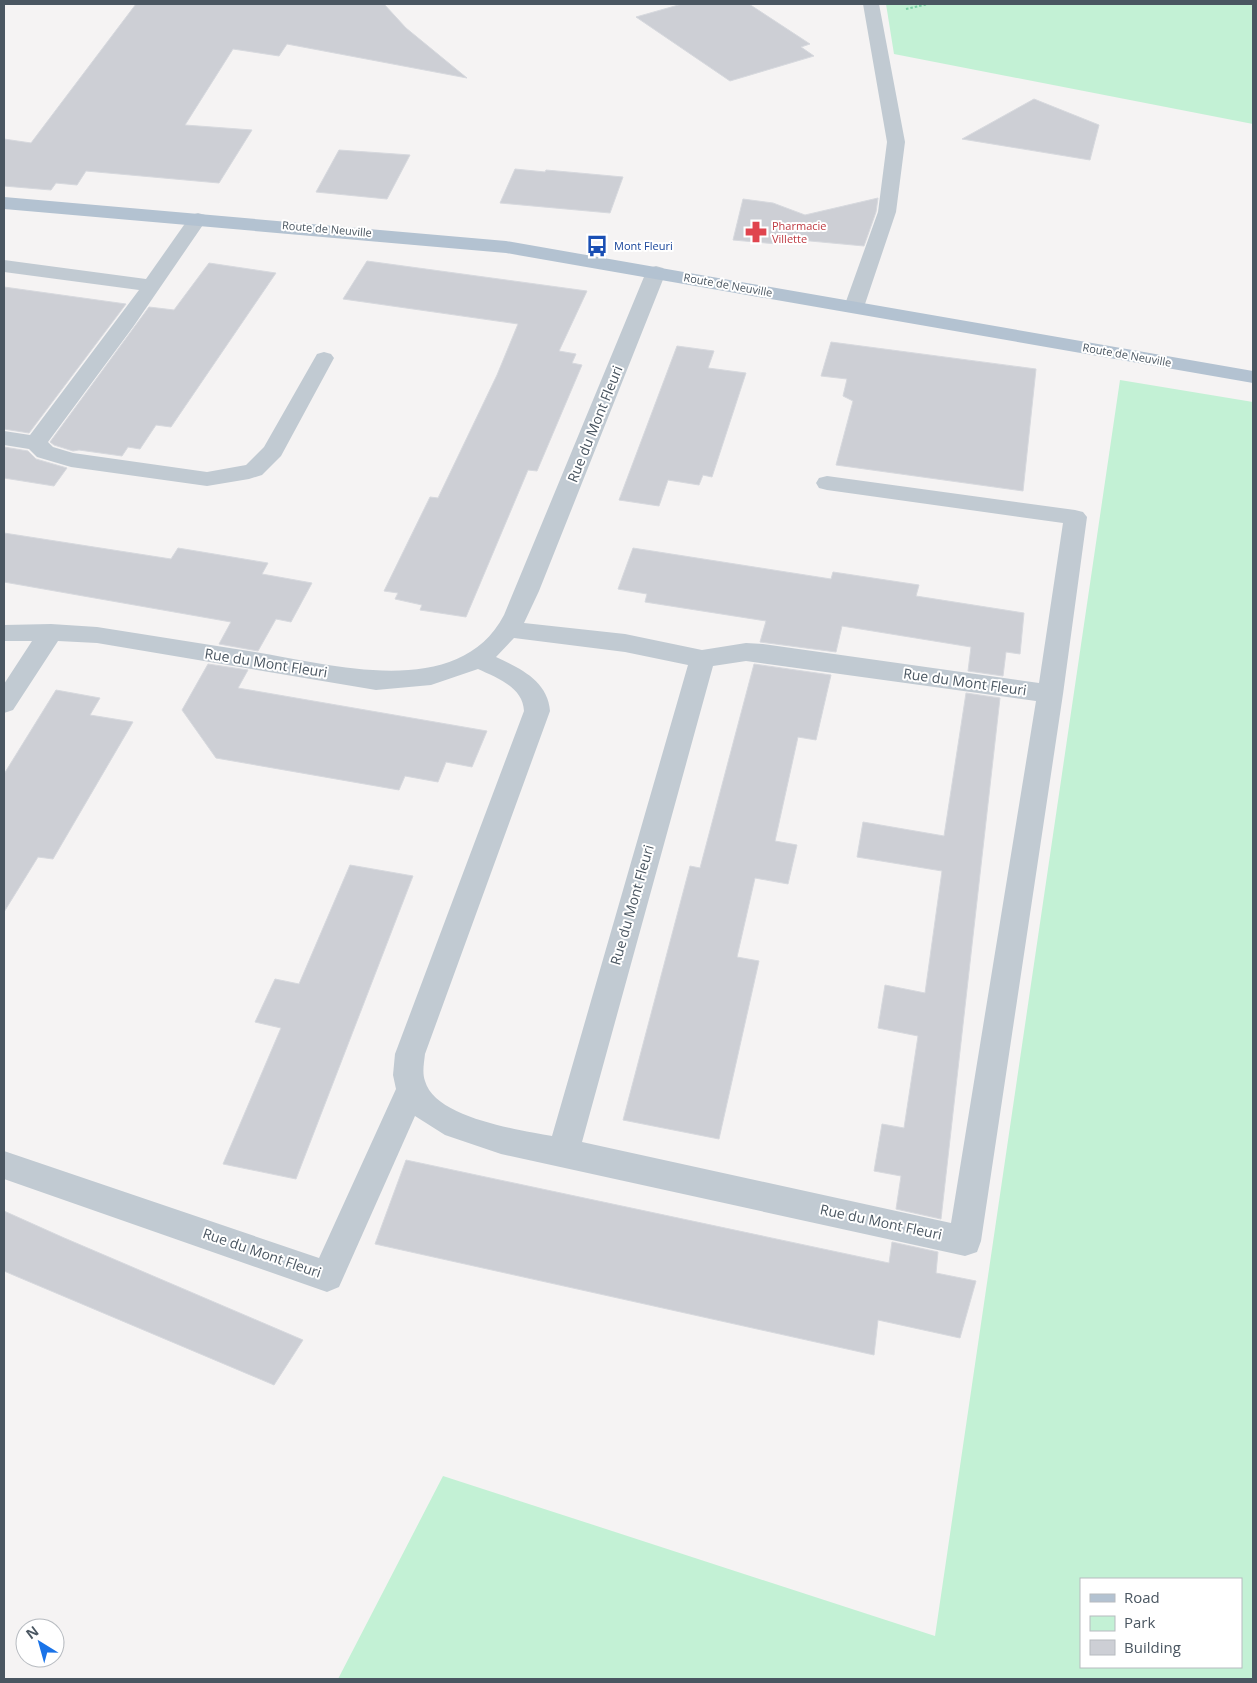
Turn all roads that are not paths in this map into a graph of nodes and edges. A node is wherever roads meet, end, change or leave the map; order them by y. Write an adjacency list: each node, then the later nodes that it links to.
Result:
1 (871, 4): 7 (street)
2 (4, 203): 3 (main road, Route de Neuville)
3 (198, 219): 5 (main road, Route de Neuville); 6 (street)
4 (4, 266): 6 (street)
5 (656, 272): 7 (main road, Route de Neuville); 13 (street, Rue du Mont Fleuri)
6 (152, 286): 11 (street)
7 (854, 307): 9 (main road, Route de Neuville)
8 (324, 358): 11 (street)
9 (1253, 377)
10 (4, 438): 11 (street)
11 (36, 443)
12 (827, 482): 18 (street)
13 (508, 629): 16 (street, Rue du Mont Fleuri); 17 (street, Rue du Mont Fleuri)
14 (51, 632): 15 (street, Rue du Mont Fleuri); 16 (street, Rue du Mont Fleuri); 19 (street)
15 (4, 633)
16 (477, 658): 20 (street, Rue du Mont Fleuri)
17 (702, 658): 18 (street, Rue du Mont Fleuri); 21 (street, Rue du Mont Fleuri)
18 (1050, 694): 21 (street, Rue du Mont Fleuri)
19 (4, 704)
20 (412, 1088): 21 (street, Rue du Mont Fleuri); 22 (street, Rue du Mont Fleuri)
21 (563, 1152)
22 (4, 1165)

